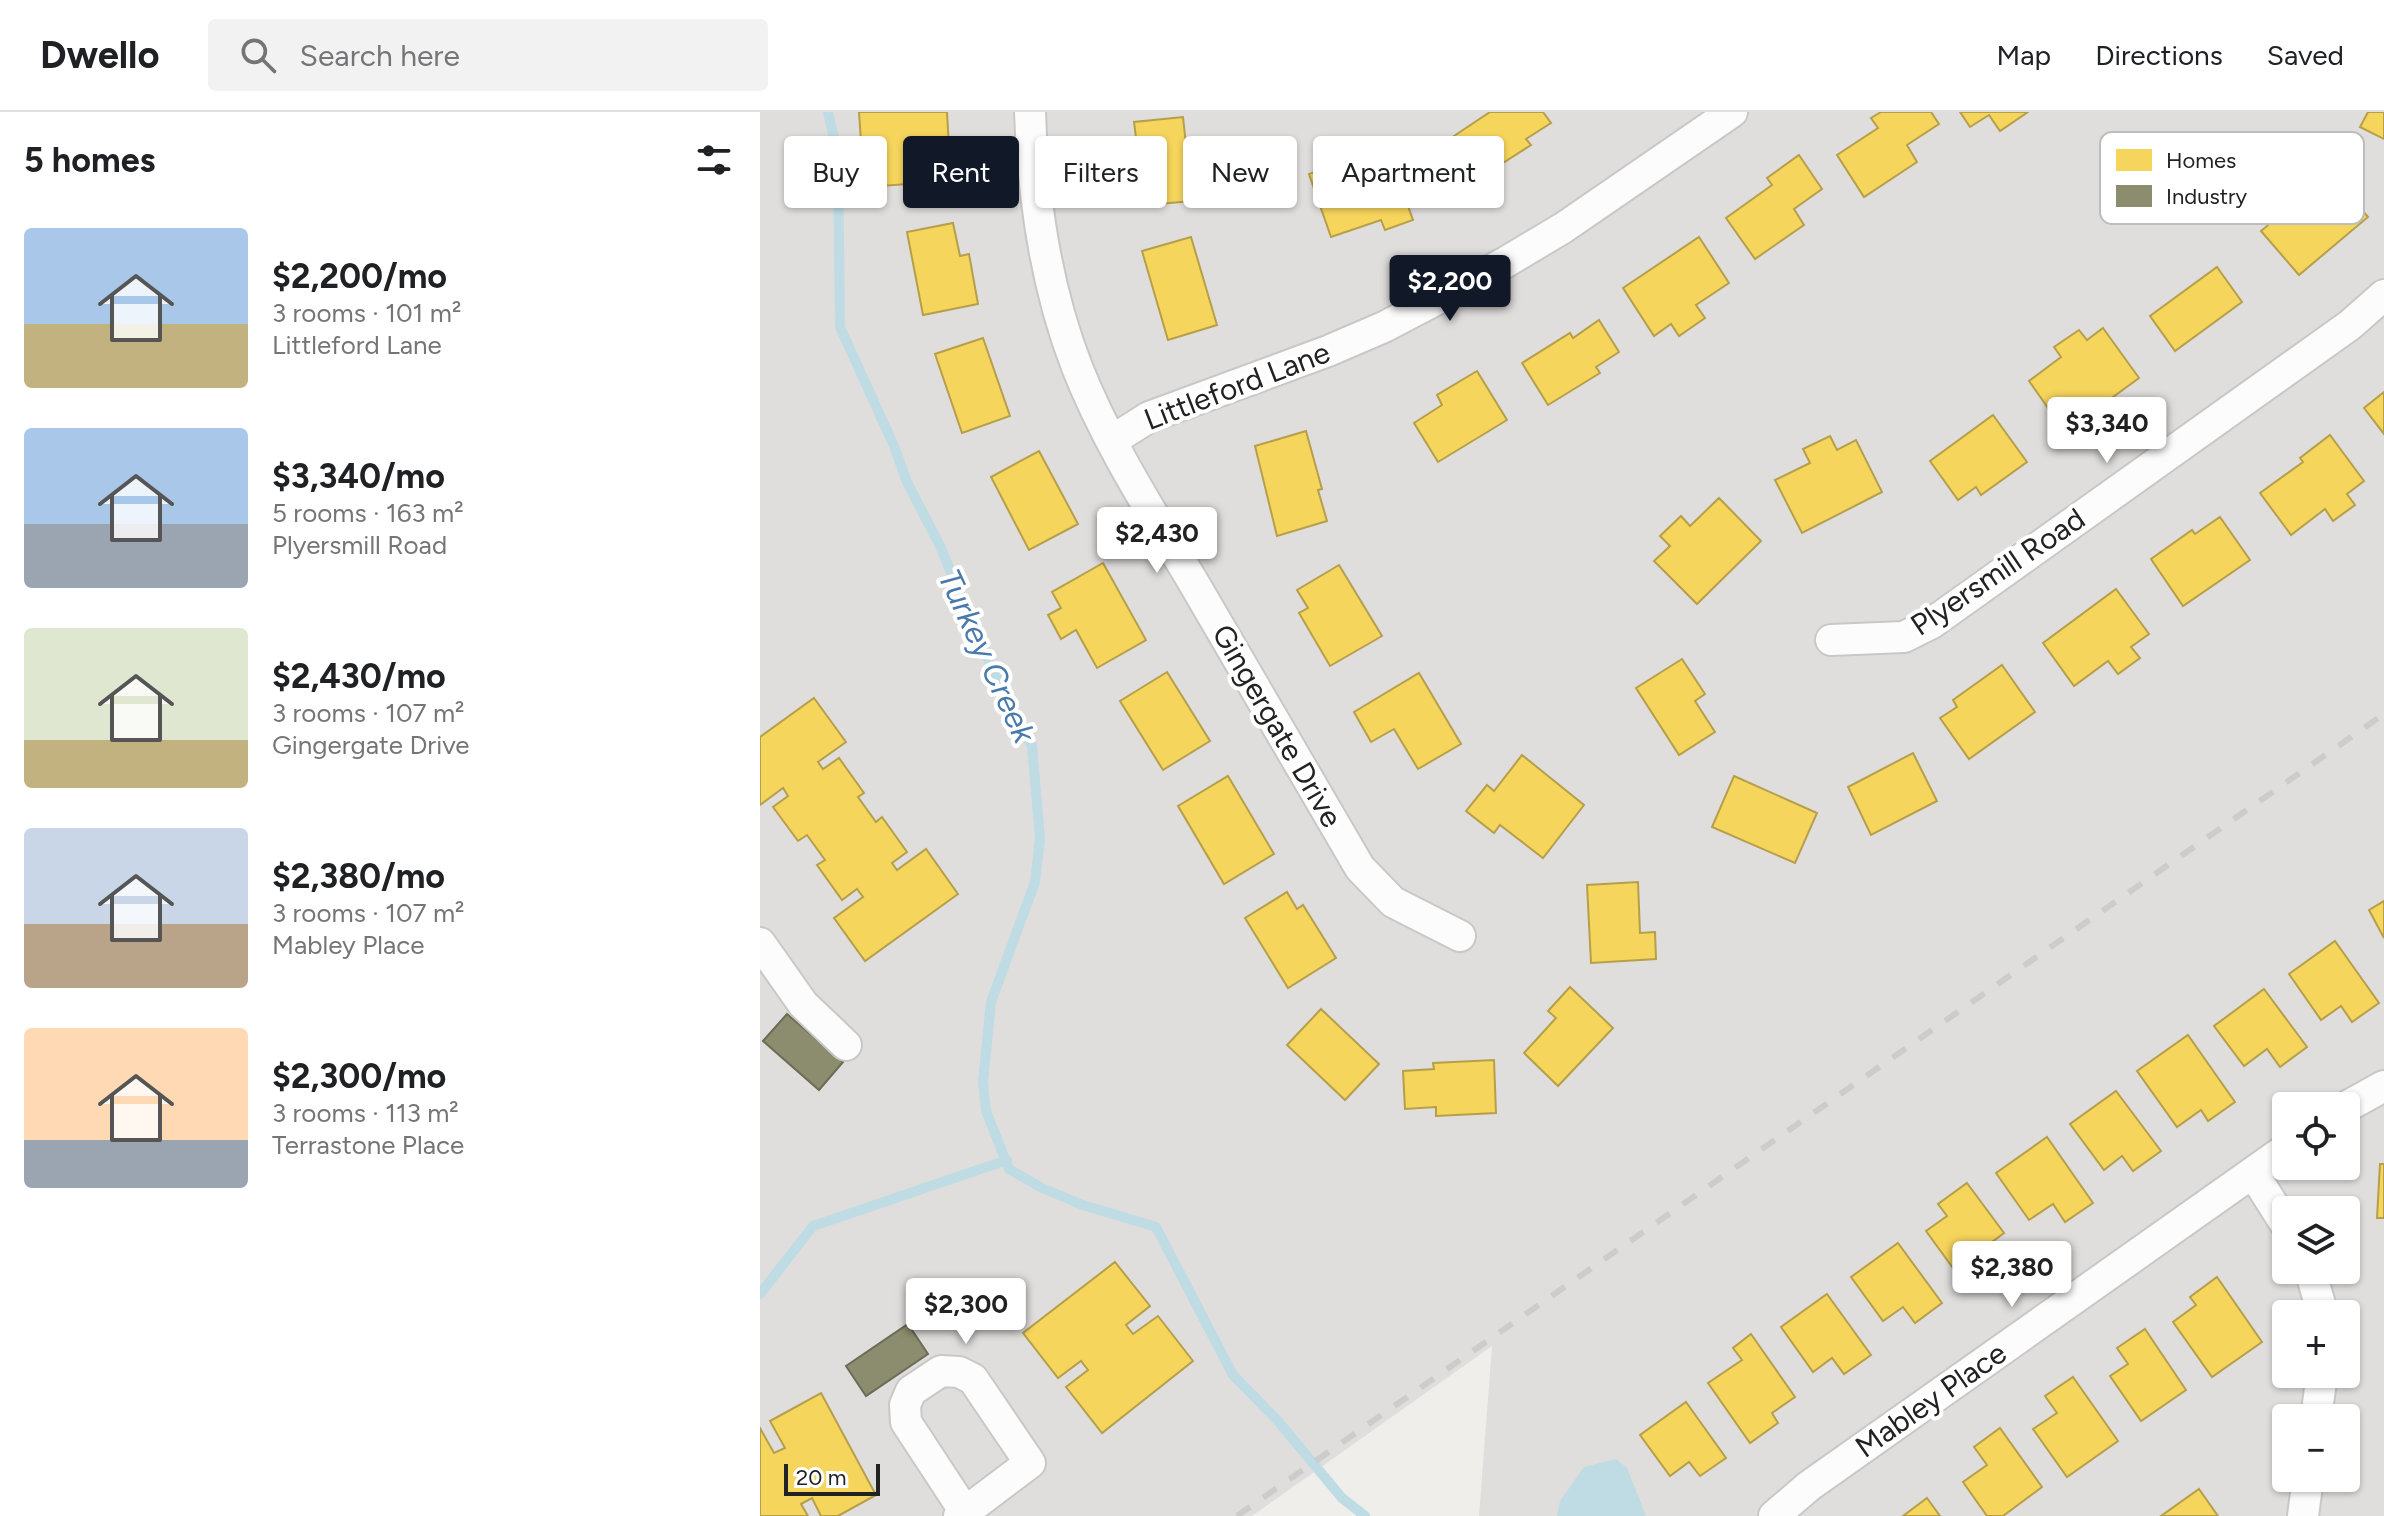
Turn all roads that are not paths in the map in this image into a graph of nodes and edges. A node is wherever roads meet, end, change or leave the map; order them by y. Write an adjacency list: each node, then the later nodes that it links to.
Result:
1 (1030, 112): 4 (street, Gingergate Drive)
2 (1732, 112): 4 (street, Littleford Lane)
3 (2384, 295): 5 (street, Plyersmill Road)
4 (1113, 440): 6 (street, Gingergate Drive)
5 (1831, 640)
6 (1460, 936)
7 (760, 943): 8 (street)
8 (846, 1045)
9 (2384, 1086): 10 (street)
10 (2360, 1099)
11 (2272, 1159): 12 (street, Mabley Place)
12 (2253, 1173): 13 (street); 16 (street, Mabley Place)
13 (2272, 1203)
14 (2306, 1492): 17 (street)
15 (962, 1514): 15 (street)
16 (1774, 1516)
17 (2303, 1516)

